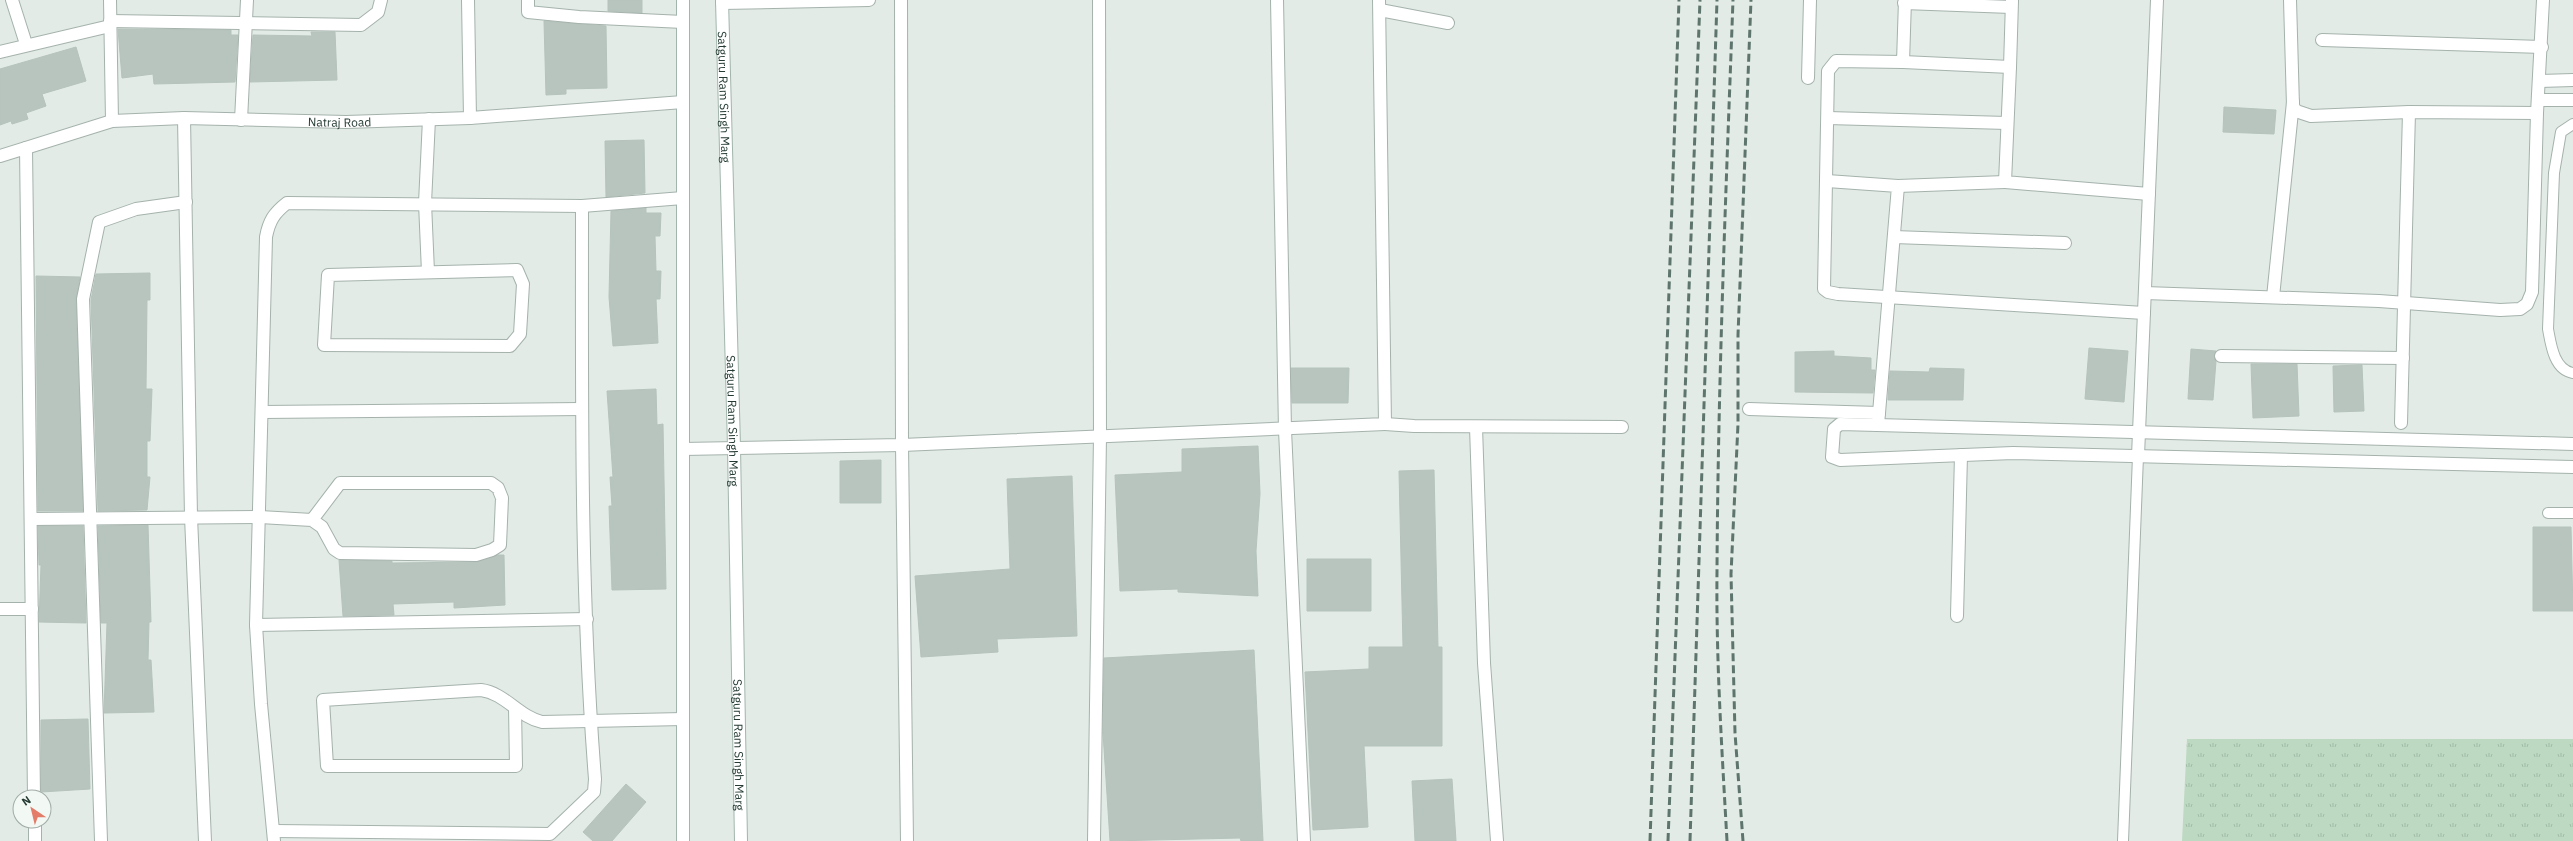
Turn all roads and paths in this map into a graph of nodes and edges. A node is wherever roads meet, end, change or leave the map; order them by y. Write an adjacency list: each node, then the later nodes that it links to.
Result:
1 (12, 0): 25 (street)
2 (110, 0): 22 (street)
3 (247, 0): 21 (street)
4 (381, 0): 21 (street)
5 (468, 0): 40 (street)
6 (528, 0): 20 (street)
7 (683, 0): 20 (street)
8 (869, 0): 16 (street)
9 (901, 0): 80 (street)
10 (1099, 0): 79 (street)
11 (1277, 0): 77 (street)
12 (1810, 0): 30 (street)
13 (2157, 0): 52 (street)
14 (2290, 0): 36 (street)
15 (2543, 0): 26 (street)
16 (722, 1): 82 (street, Satguru Ram Singh Marg)
17 (1904, 2): 18 (street); 28 (street)
18 (2012, 4): 29 (street)
19 (1379, 5): 23 (street); 72 (street)
20 (683, 22): 35 (street)
21 (247, 23): 22 (street); 43 (street)
22 (110, 24): 25 (street); 44 (street)
23 (1448, 24)
24 (2322, 40): 26 (street)
25 (26, 44): 27 (street)
26 (2542, 47): 32 (street)
27 (0, 52)
28 (1903, 62): 29 (street); 41 (street)
29 (2010, 67): 45 (street)
30 (1808, 78)
31 (2573, 80): 32 (street)
32 (2540, 81): 33 (street)
33 (2539, 100): 34 (street); 38 (street)
34 (2573, 100)
35 (683, 102): 40 (street, Natraj Road); 53 (street)
36 (2293, 102): 37 (street); 62 (street)
37 (2409, 112): 38 (street); 63 (street)
38 (2537, 113): 63 (street)
39 (184, 118): 43 (street, Natraj Road); 44 (street, Natraj Road); 54 (street)
40 (470, 118): 42 (street, Natraj Road)
41 (1828, 118): 45 (street); 49 (street)
42 (429, 119): 43 (street, Natraj Road); 55 (street)
43 (241, 120)
44 (112, 121): 47 (street, Natraj Road)
45 (2007, 123): 50 (street)
46 (2573, 124): 67 (lane)
47 (26, 148): 48 (street, Natraj Road); 92 (street)
48 (0, 156)
49 (1827, 181): 51 (street); 61 (street)
50 (2005, 182): 51 (street); 52 (street)
51 (1898, 186): 57 (street)
52 (2149, 194): 60 (street)
53 (683, 198): 56 (street); 83 (street)
54 (186, 202): 89 (street); 91 (street)
55 (425, 203): 56 (street); 59 (street); 70 (street)
56 (582, 206): 68 (street)
57 (1894, 237): 58 (street); 61 (street)
58 (2066, 243)
59 (428, 272): 59 (street)
60 (2145, 293): 62 (street); 64 (street)
61 (1890, 297): 64 (street); 71 (street)
62 (2273, 297): 63 (street)
63 (2404, 303): 66 (street)
64 (2144, 313): 78 (street)
65 (2221, 356): 66 (street)
66 (2403, 358): 73 (street)
67 (2573, 373)
68 (582, 409): 70 (street); 97 (street)
69 (1749, 409): 71 (street)
70 (262, 412): 90 (street)
71 (1879, 413): 74 (street)
72 (1385, 424): 75 (street); 77 (street)
73 (2401, 424)
74 (1878, 425): 78 (street); 84 (street)
75 (1476, 427): 76 (street); 114 (street)
76 (1622, 427)
77 (1285, 430): 79 (street); 113 (street)
78 (2139, 431): 81 (street); 85 (street)
79 (1100, 436): 80 (street); 112 (street)
80 (902, 444): 82 (street); 111 (street)
81 (2573, 444)
82 (734, 446): 83 (street); 110 (street, Satguru Ram Singh Marg)
83 (683, 449): 100 (street)
84 (1961, 455): 85 (street); 96 (street)
85 (2138, 456): 86 (street); 115 (lane)
86 (2573, 467)
87 (2548, 513): 88 (lane)
88 (2573, 513)
89 (191, 517): 90 (street); 91 (street); 108 (street)
90 (260, 517): 93 (street); 98 (street)
91 (91, 518): 92 (street); 107 (street)
92 (31, 519): 94 (street)
93 (312, 520): 93 (street)
94 (32, 608): 95 (street); 102 (street)
95 (0, 610)
96 (1956, 616)
97 (587, 619): 98 (street); 101 (street)
98 (256, 625): 104 (street)
99 (515, 708): 99 (street); 101 (street)
100 (683, 719): 101 (street); 109 (street)
101 (591, 722): 105 (street)
102 (34, 789)
103 (35, 829): 106 (street)
104 (274, 836): 105 (street)
105 (550, 837)
106 (35, 841)
107 (101, 841)
108 (205, 841)
109 (683, 841)
110 (742, 841)
111 (907, 841)
112 (1094, 841)
113 (1304, 841)
114 (1497, 841)
115 (2123, 841)

